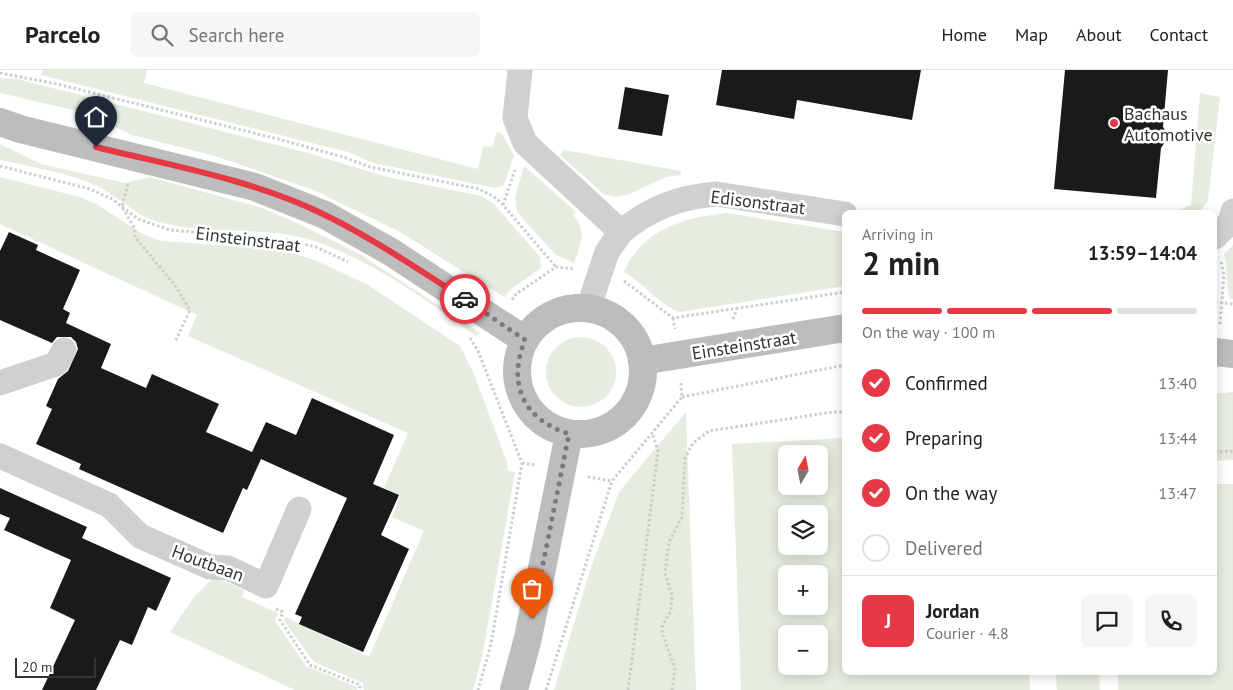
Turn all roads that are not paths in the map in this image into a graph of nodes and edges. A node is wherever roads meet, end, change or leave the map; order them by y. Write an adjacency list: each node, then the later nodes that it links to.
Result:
1 (520, 70): 5 (street)
2 (7, 126): 9 (main road)
3 (1233, 211): 6 (street)
4 (842, 214): 5 (street, Edisonstraat)
5 (621, 232): 7 (street, Edisonstraat)
6 (1217, 248)
7 (588, 309): 9 (main road); 11 (main road)
8 (842, 328): 11 (main road, Einsteinstraat)
9 (525, 340): 13 (main road)
10 (64, 350): 12 (street)
11 (642, 361): 13 (main road)
12 (0, 383)
13 (569, 434): 16 (main road)
14 (0, 456): 15 (street, Houtbaan)
15 (299, 509)
16 (514, 690)

